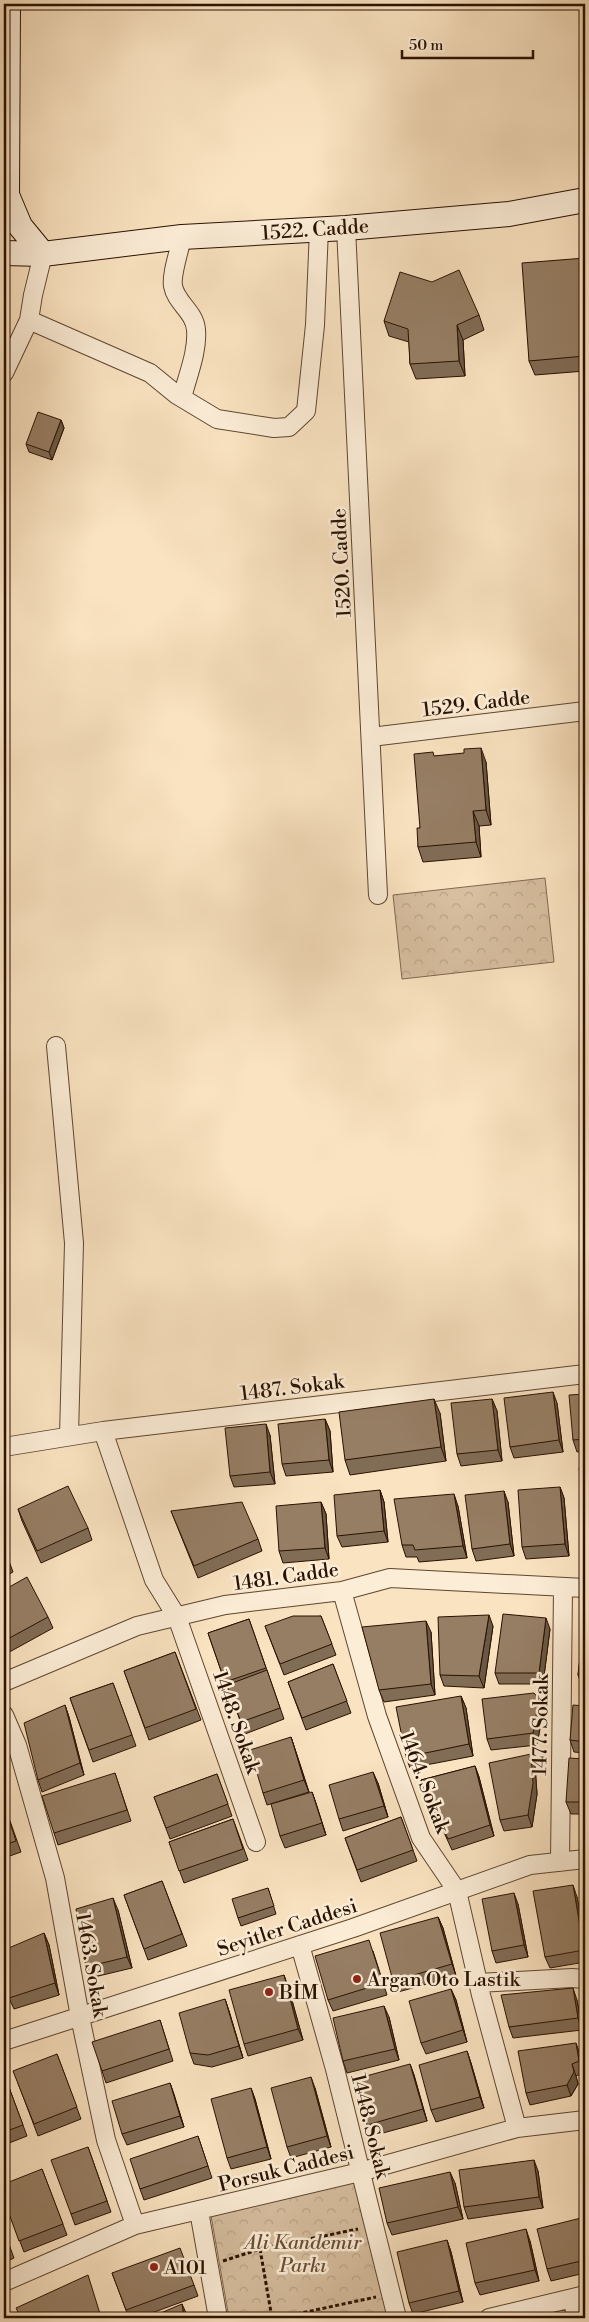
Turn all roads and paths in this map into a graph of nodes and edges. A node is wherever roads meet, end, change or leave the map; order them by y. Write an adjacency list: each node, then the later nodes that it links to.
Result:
1 (8, 4): 7 (street)
2 (585, 200): 3 (street, 1522. Cadde)
3 (346, 228): 4 (street, 1522. Cadde); 12 (street, 1520. Cadde)
4 (319, 229): 5 (street, 1522. Cadde); 10 (street)
5 (182, 237): 7 (street, 1522. Cadde); 10 (street)
6 (4, 253): 7 (street, 1522. Cadde)
7 (43, 254): 8 (street)
8 (29, 320): 9 (street); 10 (street)
9 (4, 373)
10 (182, 398)
11 (585, 711): 12 (street, 1529. Cadde)
12 (371, 737): 13 (street, 1520. Cadde)
13 (378, 895)
14 (56, 1046): 17 (street)
15 (585, 1374): 16 (street, 1487. Sokak)
16 (103, 1431): 17 (street, 1487. Sokak); 22 (street, 1448. Sokak)
17 (69, 1436): 18 (street, 1487. Sokak)
18 (4, 1446)
19 (563, 1588): 20 (street, 1481. Cadde); 21 (street, 1481. Cadde); 27 (street, 1477. Sokak)
20 (585, 1588)
21 (342, 1591): 22 (street, 1481. Cadde); 28 (street, 1464. Sokak)
22 (177, 1617): 23 (street, 1481. Cadde); 25 (street, 1448. Sokak)
23 (4, 1682)
24 (4, 1715): 32 (street, 1463. Sokak)
25 (256, 1842)
26 (585, 1859): 27 (street, Seyitler Caddesi)
27 (560, 1862): 28 (street, Seyitler Caddesi)
28 (457, 1891): 29 (street, Seyitler Caddesi); 31 (street, 1464. Sokak)
29 (300, 1945): 32 (street, Seyitler Caddesi); 36 (street, 1448. Sokak)
30 (585, 1979): 31 (street)
31 (478, 1983): 35 (street, 1464. Sokak)
32 (80, 2017): 33 (street, Seyitler Caddesi); 38 (street, 1463. Sokak)
33 (4, 2041)
34 (585, 2120): 35 (street, Porsuk Caddesi)
35 (517, 2128): 36 (street, Porsuk Caddesi)
36 (360, 2172): 37 (street, Porsuk Caddesi); 39 (street, 1448. Sokak)
37 (199, 2211): 38 (street, Porsuk Caddesi); 45 (street)
38 (135, 2225): 42 (street, Porsuk Caddesi)
39 (374, 2226): 40 (path); 48 (street, 1448. Sokak)
40 (260, 2250): 41 (path); 46 (path)
41 (218, 2262)
42 (4, 2282)
43 (382, 2296): 47 (path)
44 (579, 2297): 49 (street); 50 (street)
45 (218, 2318)
46 (272, 2318)
47 (278, 2318)
48 (397, 2318)
49 (489, 2318)
50 (576, 2318)

